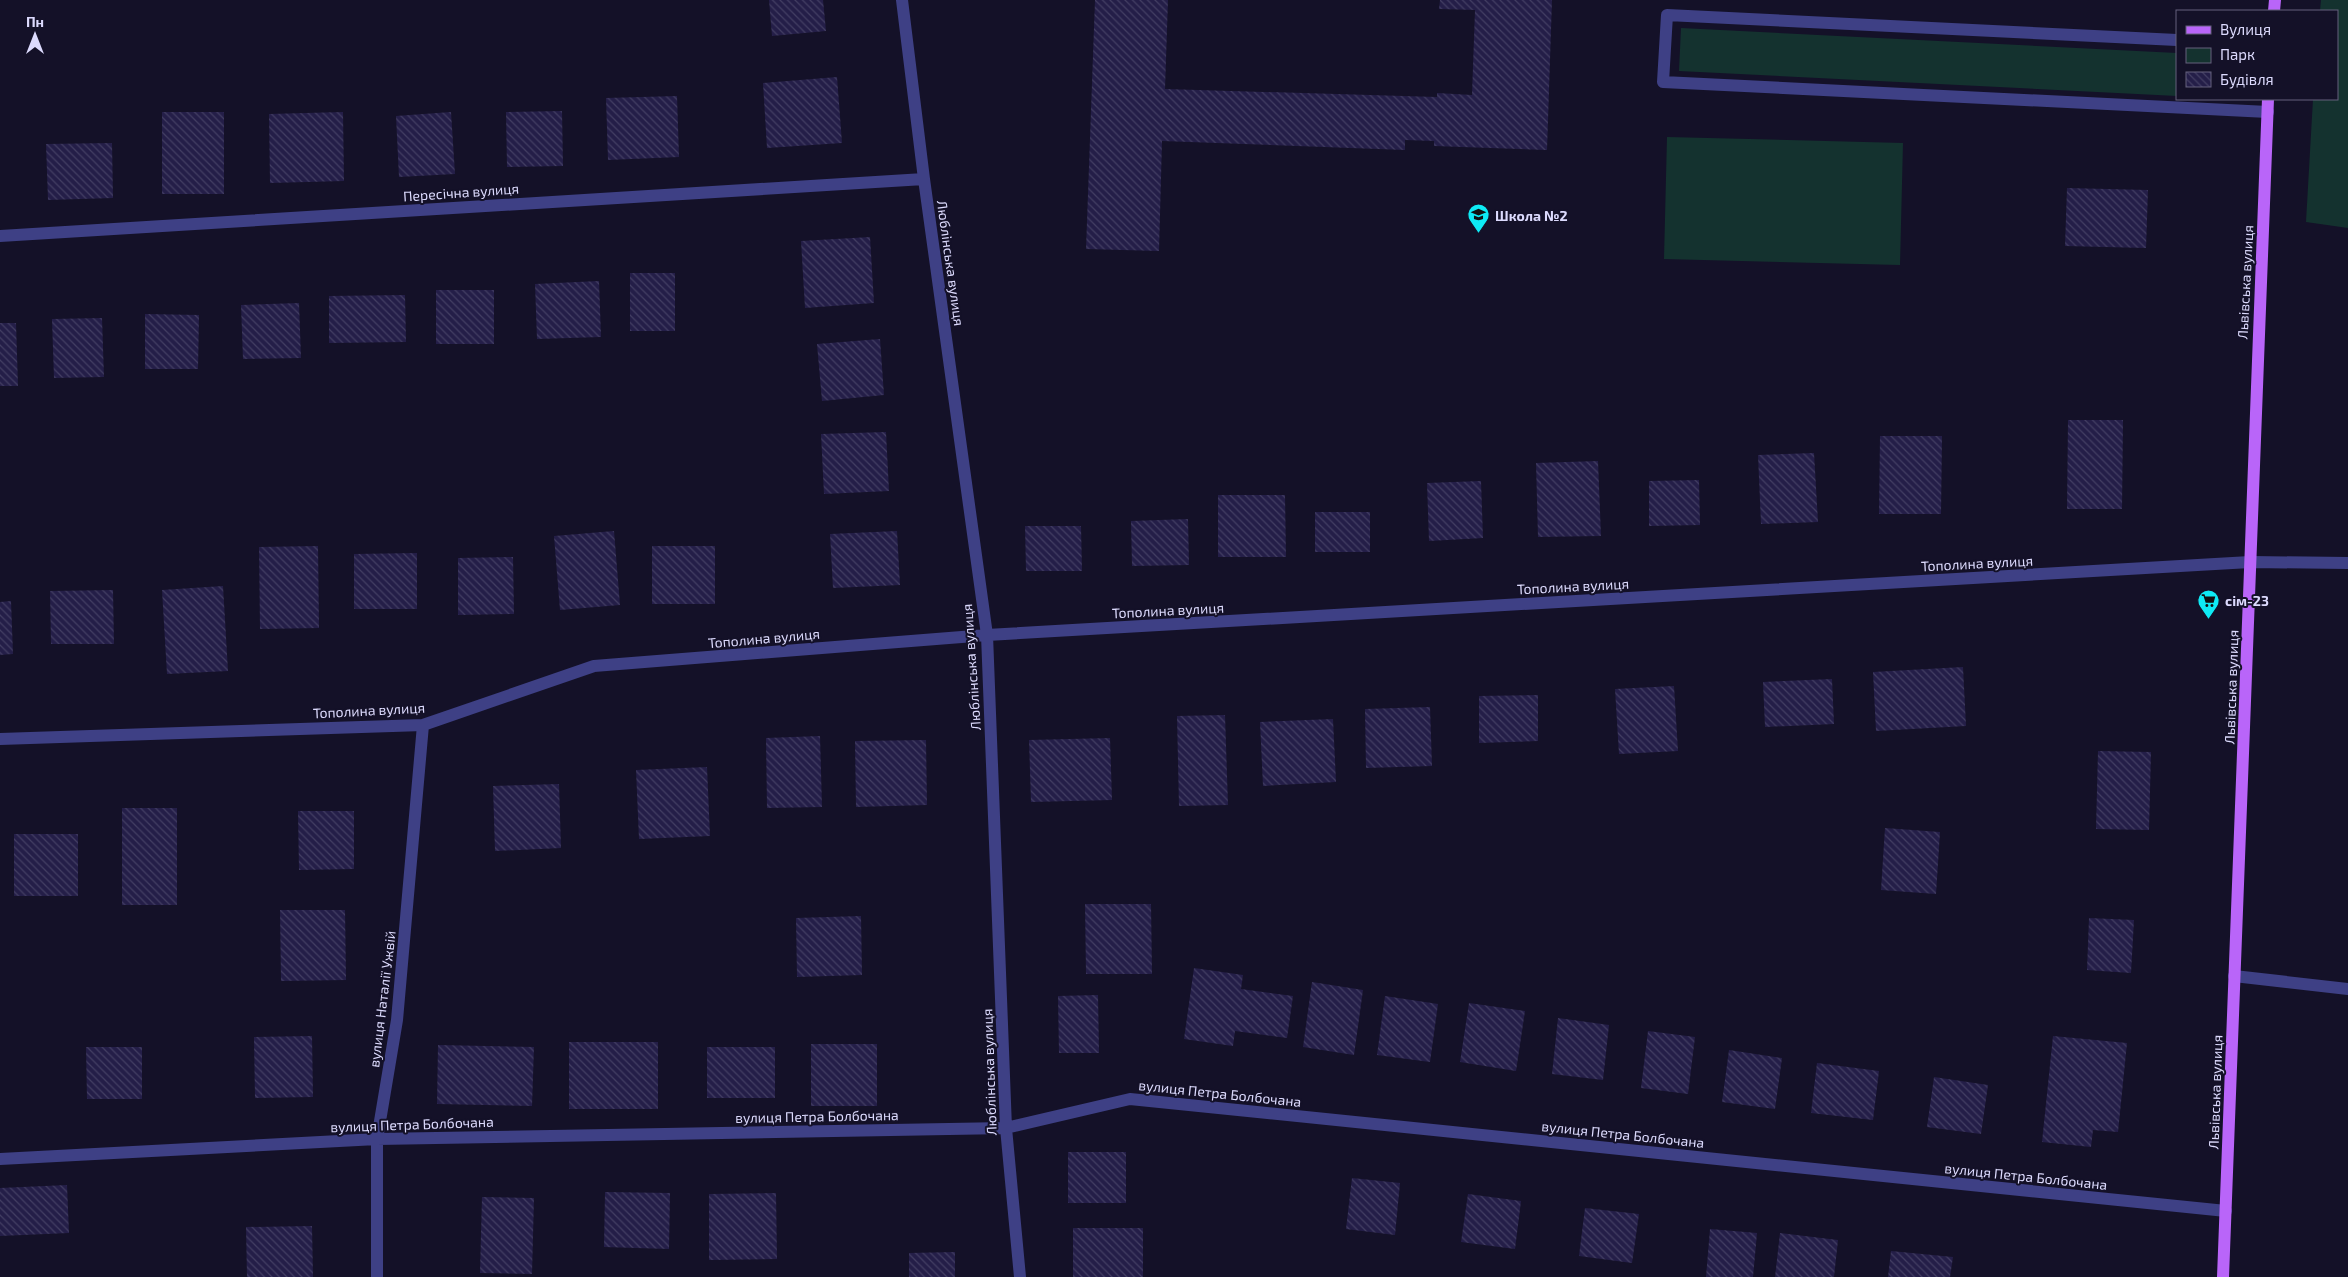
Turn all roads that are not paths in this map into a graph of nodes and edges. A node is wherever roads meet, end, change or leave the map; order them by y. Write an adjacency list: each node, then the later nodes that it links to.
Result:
1 (902, 0): 5 (street, Люблінська вулиця)
2 (2176, 40): 4 (street)
3 (2268, 100): 4 (main road, Львівська вулиця)
4 (2268, 112): 7 (main road, Львівська вулиця)
5 (924, 179): 6 (street, Пересічна вулиця); 9 (street, Люблінська вулиця)
6 (0, 236)
7 (2250, 562): 8 (street, Тополина вулиця); 9 (street, Тополина вулиця); 12 (main road, Львівська вулиця)
8 (2348, 563)
9 (987, 635): 10 (street, Тополина вулиця); 14 (street, Люблінська вулиця)
10 (423, 725): 11 (street, Тополина вулиця); 15 (street, вулиця Наталії Ужвій)
11 (0, 739)
12 (2234, 976): 13 (street); 17 (main road, Львівська вулиця)
13 (2348, 989)
14 (1006, 1128): 15 (street, вулиця Петра Болбочана); 17 (street, вулиця Петра Болбочана); 19 (street, Люблінська вулиця)
15 (376, 1139): 16 (street, вулиця Петра Болбочана); 18 (street, вулиця Наталії Ужвій)
16 (0, 1158)
17 (2226, 1211): 20 (main road, Львівська вулиця)
18 (376, 1277)
19 (1020, 1277)
20 (2224, 1277)

